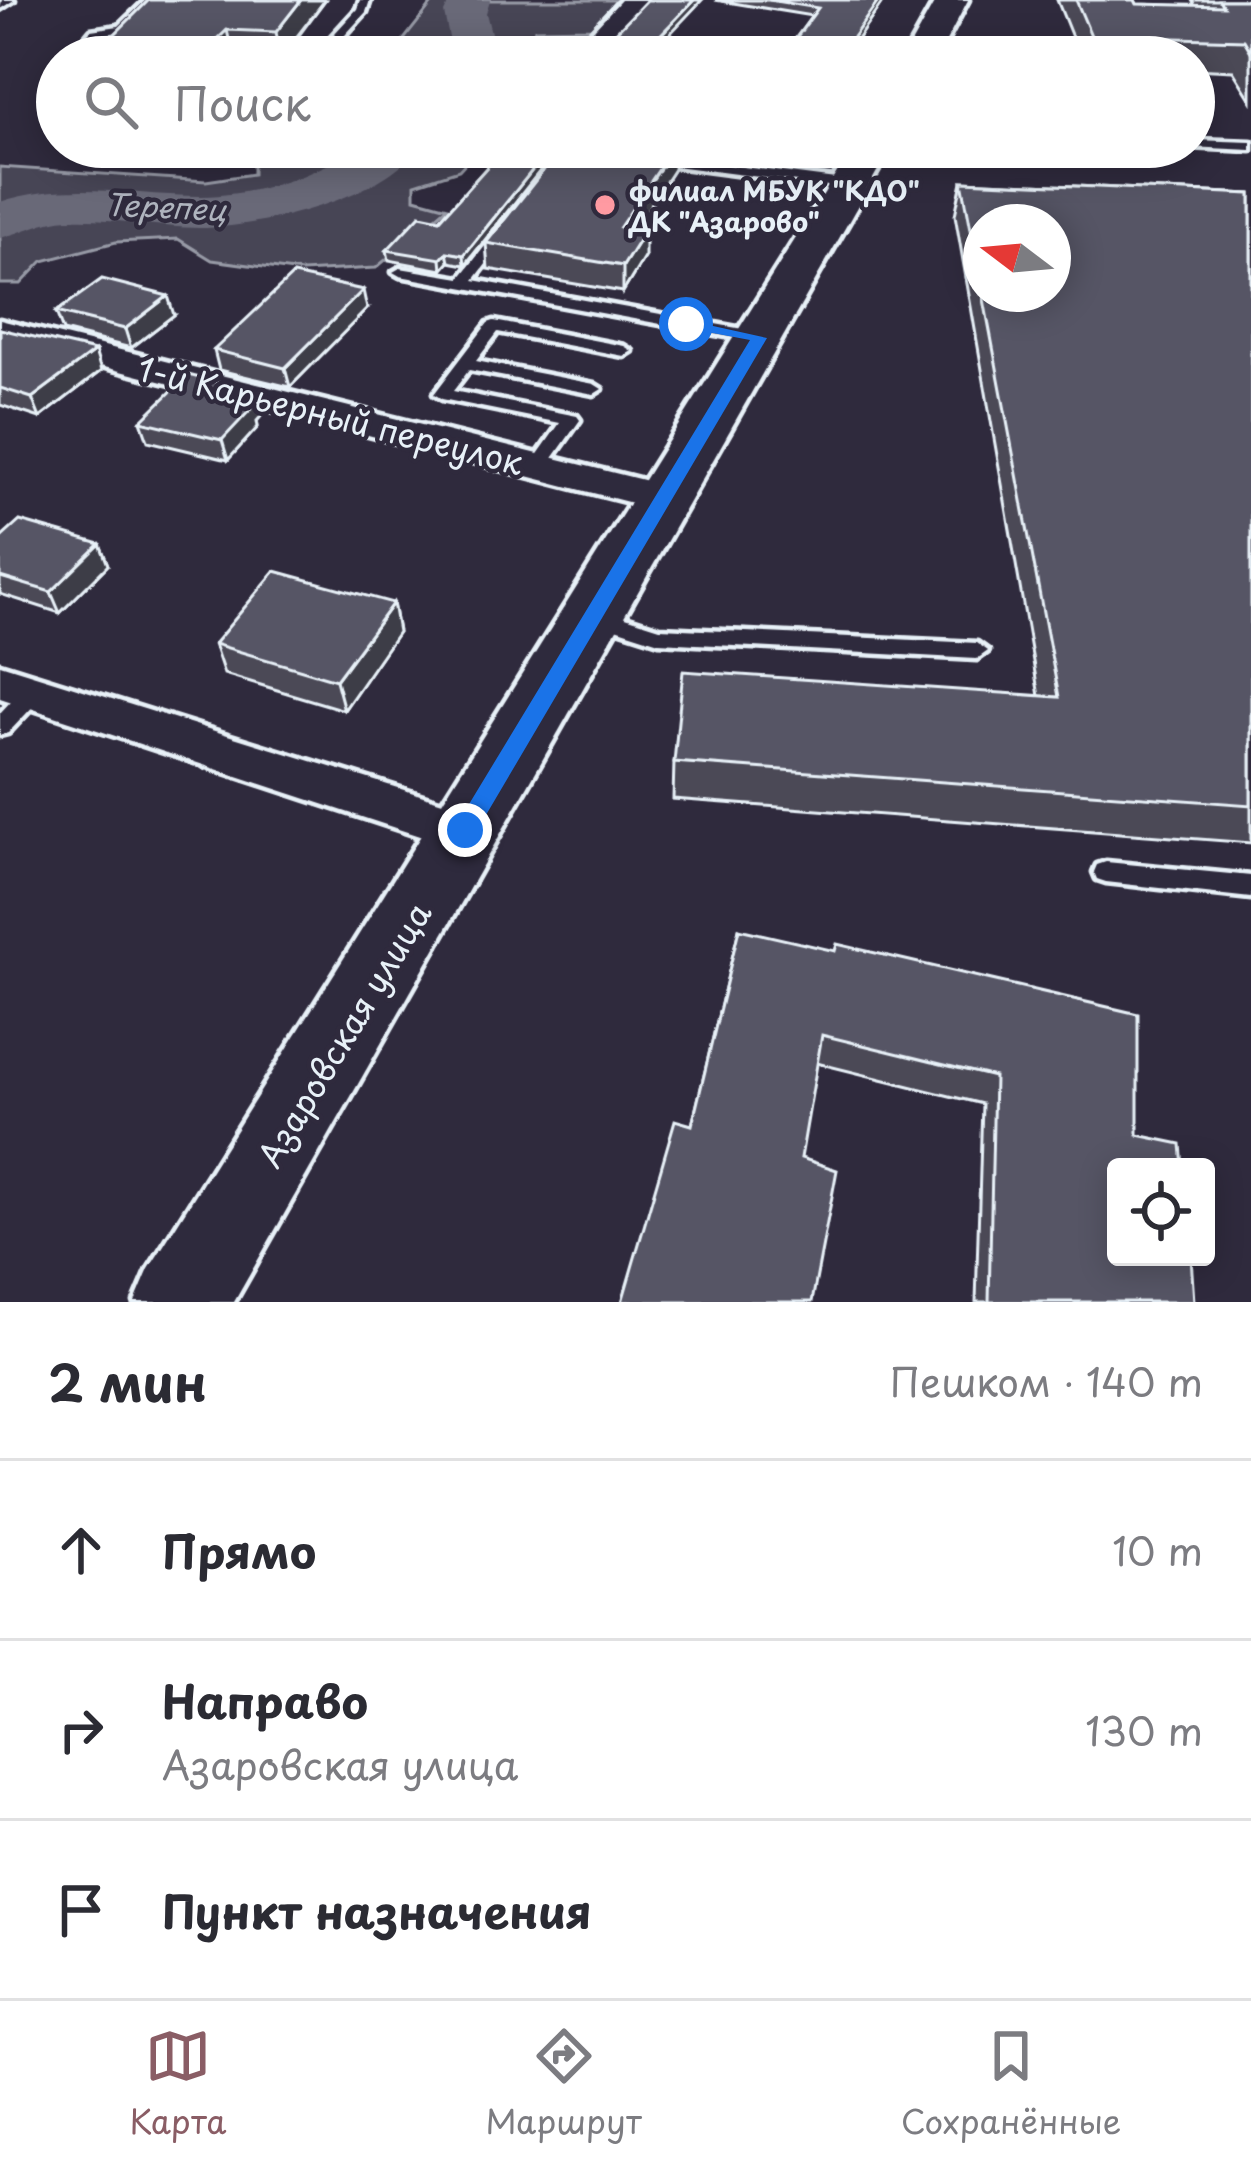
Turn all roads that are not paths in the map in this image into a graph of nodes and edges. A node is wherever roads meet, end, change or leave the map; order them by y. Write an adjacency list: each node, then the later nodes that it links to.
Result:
1 (9, 0): 6 (lane)
2 (152, 0): 7 (lane)
3 (365, 0): 8 (lane)
4 (634, 0): 9 (street)
5 (952, 0): 10 (street)
6 (0, 6)
7 (92, 36)
8 (338, 36)
9 (600, 36)
10 (932, 36)
11 (1215, 145): 12 (lane)
12 (1251, 146)
13 (860, 168): 18 (street, Азаровская улица)
14 (516, 216): 16 (lane)
15 (400, 272): 16 (lane)
16 (464, 283): 18 (lane)
17 (0, 330): 22 (street, 1-й Карьерный переулок)
18 (759, 338): 23 (street, Азаровская улица)
19 (624, 350): 20 (lane)
20 (466, 364): 21 (lane); 22 (lane)
21 (594, 389)
22 (538, 467): 23 (street, 1-й Карьерный переулок)
23 (663, 498): 24 (street, Азаровская улица)
24 (594, 614): 25 (lane); 28 (street, Азаровская улица)
25 (976, 651)
26 (17, 687): 27 (lane); 28 (street)
27 (0, 728)
28 (465, 830): 31 (street, Азаровская улица)
29 (1106, 872): 30 (lane)
30 (1251, 887)
31 (182, 1302)

